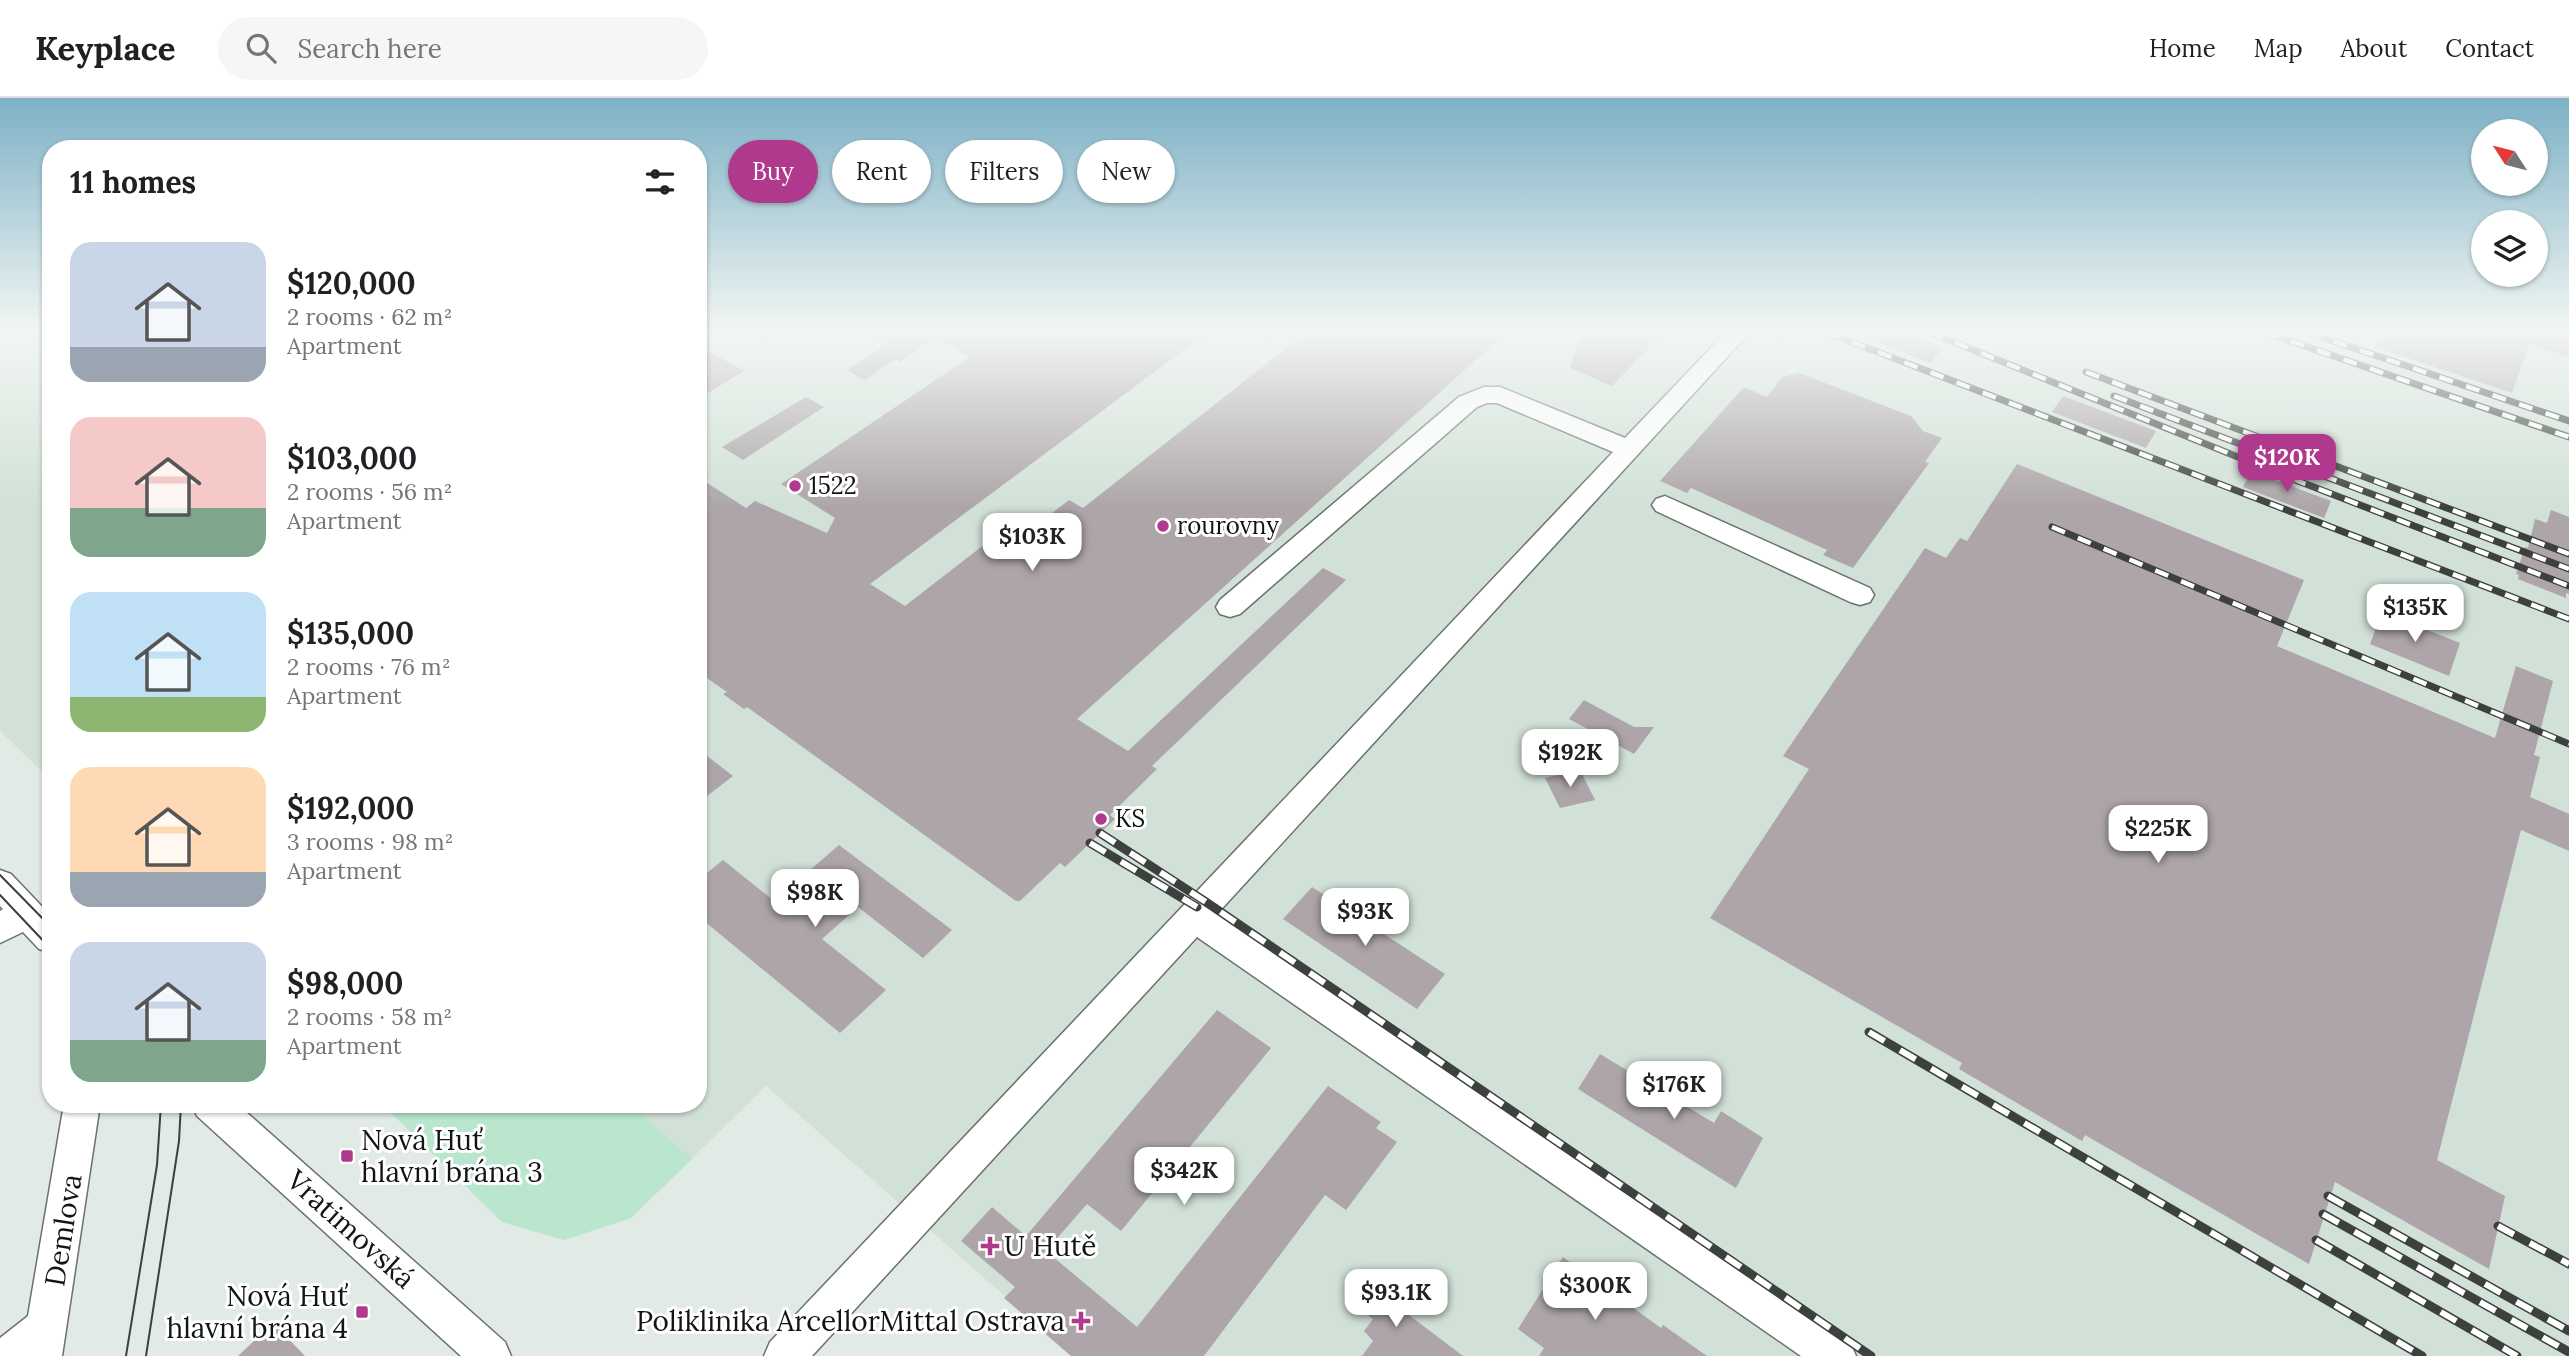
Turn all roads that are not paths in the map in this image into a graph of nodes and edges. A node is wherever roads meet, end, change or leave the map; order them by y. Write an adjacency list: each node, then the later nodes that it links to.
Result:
1 (1683, 391): 2 (street)
2 (1628, 449): 5 (street); 7 (street)
3 (1665, 505): 4 (street)
4 (1860, 595)
5 (1230, 607)
6 (0, 884): 8 (street)
7 (1193, 916): 15 (street); 16 (street)
8 (13, 920): 9 (street)
9 (42, 934)
10 (81, 1113): 12 (street, Demlova)
11 (219, 1113): 14 (street, Vratimovská)
12 (46, 1341): 13 (street)
13 (10, 1356)
14 (491, 1356)
15 (784, 1356)
16 (1836, 1356)

